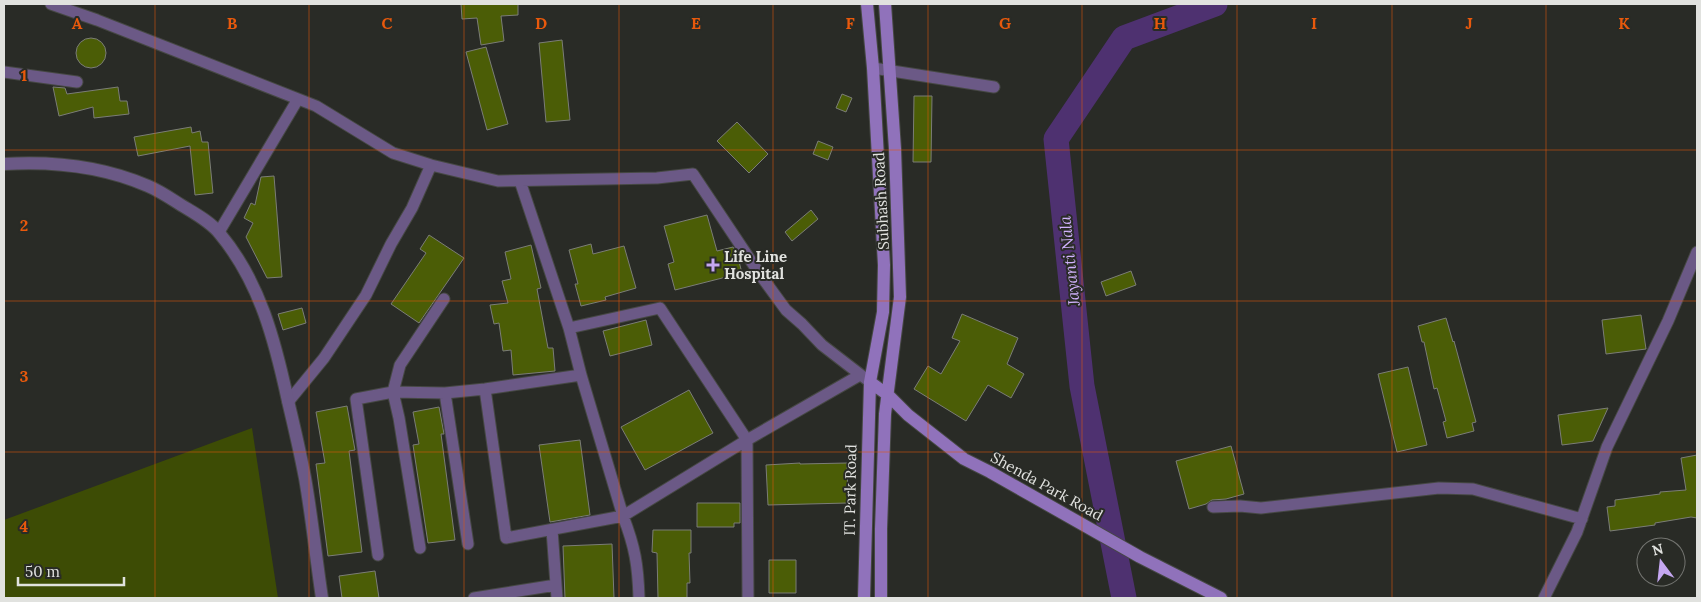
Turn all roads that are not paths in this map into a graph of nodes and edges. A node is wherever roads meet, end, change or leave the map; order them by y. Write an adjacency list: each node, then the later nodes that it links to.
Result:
1 (51, 4): 9 (street)
2 (867, 4): 4 (main road, Subhash Road)
3 (885, 4): 5 (main road, Subhash Road)
4 (874, 68): 5 (street); 18 (main road, Subhash Road)
5 (890, 70): 8 (street); 22 (main road, Subhash Road)
6 (4, 72): 7 (street)
7 (77, 82)
8 (994, 87)
9 (298, 99): 11 (street); 13 (street)
10 (4, 164): 13 (street)
11 (430, 165): 12 (street); 23 (street)
12 (520, 181): 16 (street); 18 (street)
13 (219, 232): 23 (street)
14 (1697, 252): 27 (street)
15 (444, 299): 20 (street)
16 (569, 328): 17 (street); 24 (street)
17 (581, 375): 19 (street); 26 (street)
18 (865, 378): 22 (main road, Shenda Park Road); 24 (street); 38 (main road, IT. Park Road)
19 (485, 389): 21 (street); 28 (street)
20 (393, 392): 21 (street); 30 (street); 31 (street)
21 (445, 393): 29 (street)
22 (888, 396): 39 (main road); 40 (main road, Shenda Park Road)
23 (288, 402): 33 (street)
24 (747, 440): 26 (street); 37 (street)
25 (1213, 507): 27 (street)
26 (624, 516): 28 (street); 36 (street)
27 (1582, 519): 41 (street)
28 (552, 530): 32 (street)
29 (468, 544)
30 (420, 548)
31 (378, 555)
32 (556, 585): 34 (street); 35 (street)
33 (322, 598)
34 (474, 598)
35 (557, 598)
36 (639, 598)
37 (748, 598)
38 (864, 598)
39 (881, 598)
40 (1221, 598)
41 (1544, 598)

